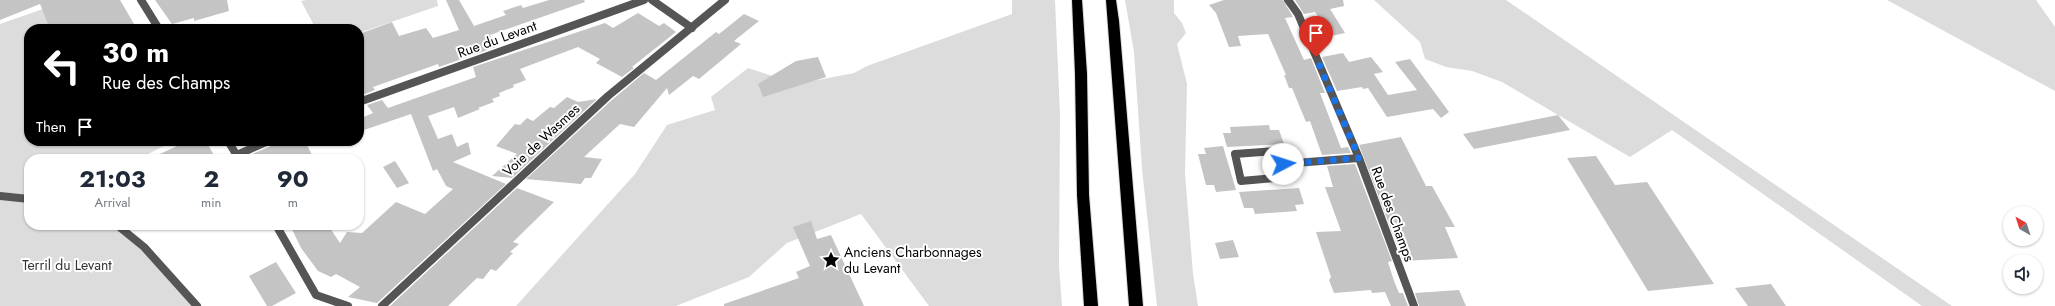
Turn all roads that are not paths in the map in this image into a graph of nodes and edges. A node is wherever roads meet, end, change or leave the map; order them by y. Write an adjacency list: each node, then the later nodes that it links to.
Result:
1 (141, 0): 8 (street)
2 (644, 0): 10 (street, Rue du Levant)
3 (652, 0): 9 (street)
4 (724, 0): 9 (street, Voie de Wasmes)
5 (1077, 0): 22 (highway)
6 (1111, 0): 23 (highway)
7 (1288, 0): 13 (street, Rue des Champs)
8 (156, 24)
9 (692, 28): 21 (street, Voie de Wasmes)
10 (364, 100)
11 (259, 146): 12 (street)
12 (244, 154)
13 (1359, 158): 14 (street); 24 (street, Rue des Champs)
14 (1283, 164): 14 (street)
15 (0, 196): 16 (street)
16 (24, 198)
17 (123, 230): 19 (street)
18 (279, 230): 20 (street)
19 (197, 306)
20 (348, 306)
21 (382, 306)
22 (1091, 306)
23 (1136, 306)
24 (1414, 306)

